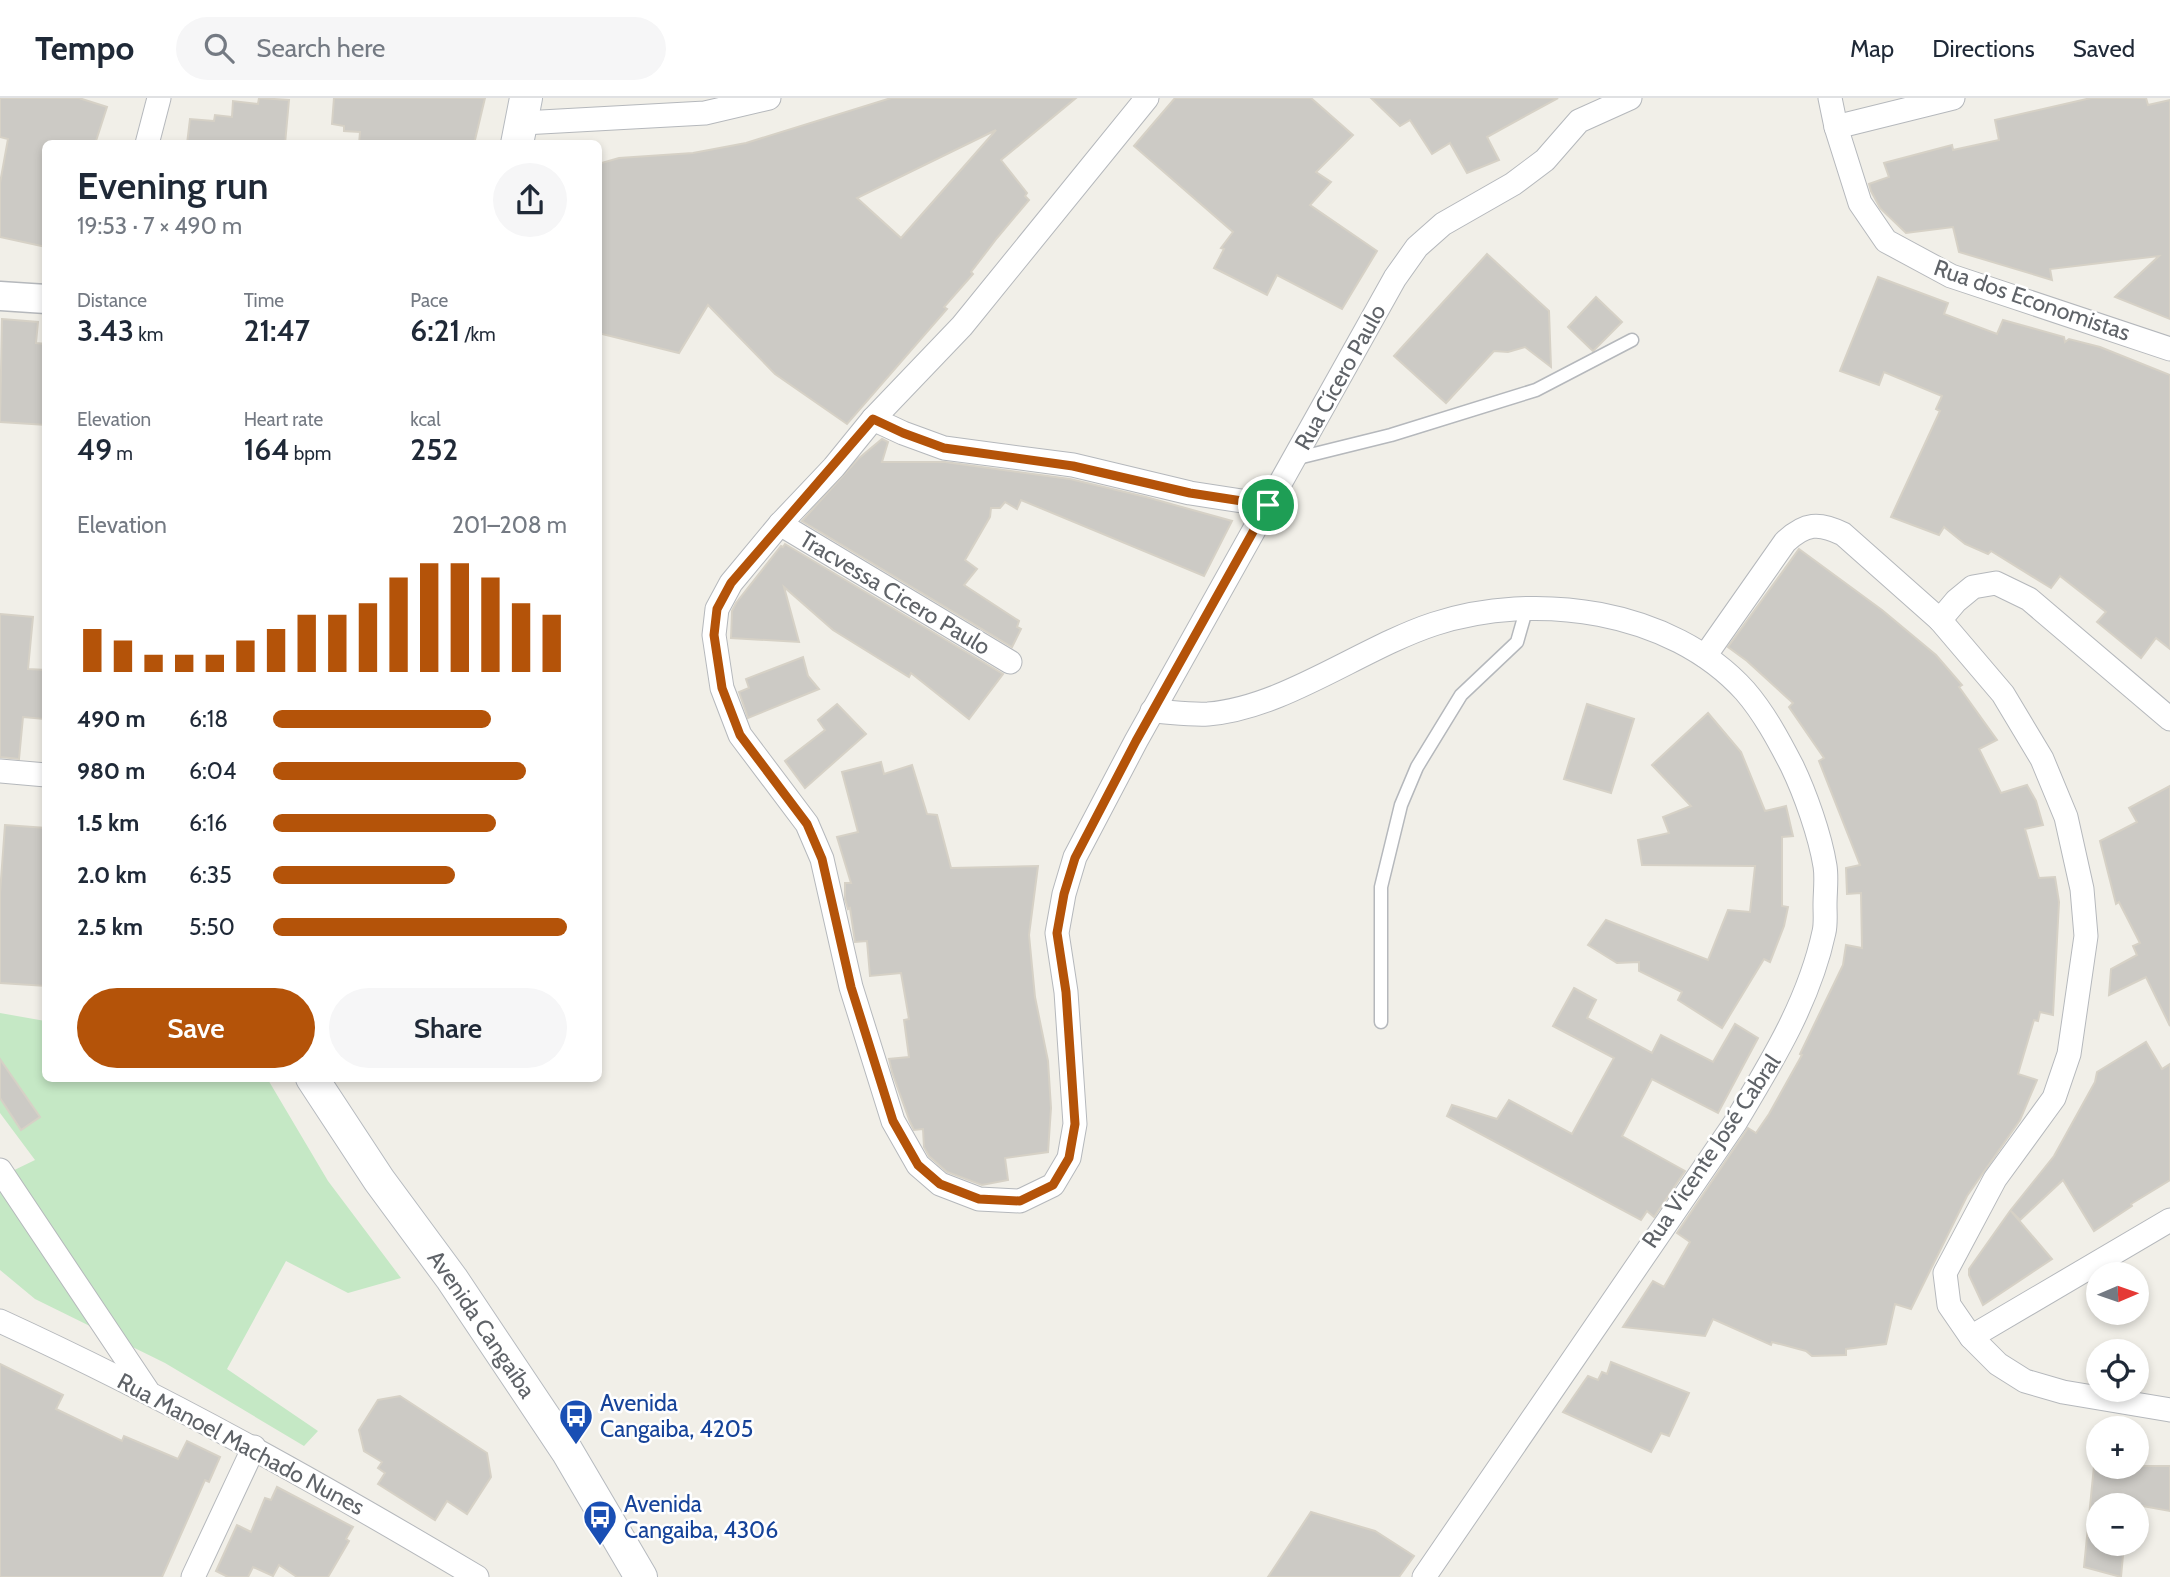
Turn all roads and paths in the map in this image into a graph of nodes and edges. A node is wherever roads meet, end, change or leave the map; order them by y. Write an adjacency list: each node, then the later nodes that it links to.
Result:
1 (159, 98): 9 (street)
2 (769, 98): 7 (street)
3 (1147, 98): 14 (street, Rua Cícero Paulo)
4 (1630, 98): 15 (street, Rua Cícero Paulo)
5 (1830, 98): 8 (street, Rua dos Economistas)
6 (1953, 98): 8 (street)
7 (522, 121)
8 (1836, 127): 13 (street, Rua dos Economistas)
9 (148, 140)
10 (0, 296): 11 (street)
11 (42, 299)
12 (1632, 340): 15 (lane)
13 (2170, 349)
14 (873, 419): 16 (street); 17 (street, Rua Cícero Paulo)
15 (1294, 459): 16 (street, Rua Cícero Paulo)
16 (1268, 505): 22 (street, Rua Cícero Paulo)
17 (780, 524): 21 (street, Tracvessa Cicero Paulo); 22 (street, Rua Cícero Paulo)
18 (1527, 607): 20 (street, Rua Vicente José Cabral); 22 (street, Rua Vicente José Cabral); 26 (lane)
19 (1940, 620): 20 (street); 23 (street); 31 (street)
20 (1705, 656): 38 (street, Rua Vicente José Cabral)
21 (1010, 662)
22 (1152, 711)
23 (2170, 719)
24 (0, 771): 25 (street)
25 (42, 775)
26 (1381, 1023)
27 (315, 1082): 37 (main road, Avenida Cangaíba)
28 (0, 1170): 32 (street)
29 (2170, 1220): 31 (street)
30 (0, 1321): 32 (street, Rua Manoel Machado Nunes)
31 (1971, 1337): 33 (street)
32 (146, 1390): 34 (street, Rua Manoel Machado Nunes)
33 (2170, 1410)
34 (254, 1447): 35 (street); 36 (street, Rua Manoel Machado Nunes)
35 (193, 1577)
36 (477, 1577)
37 (640, 1577)
38 (1424, 1577)

